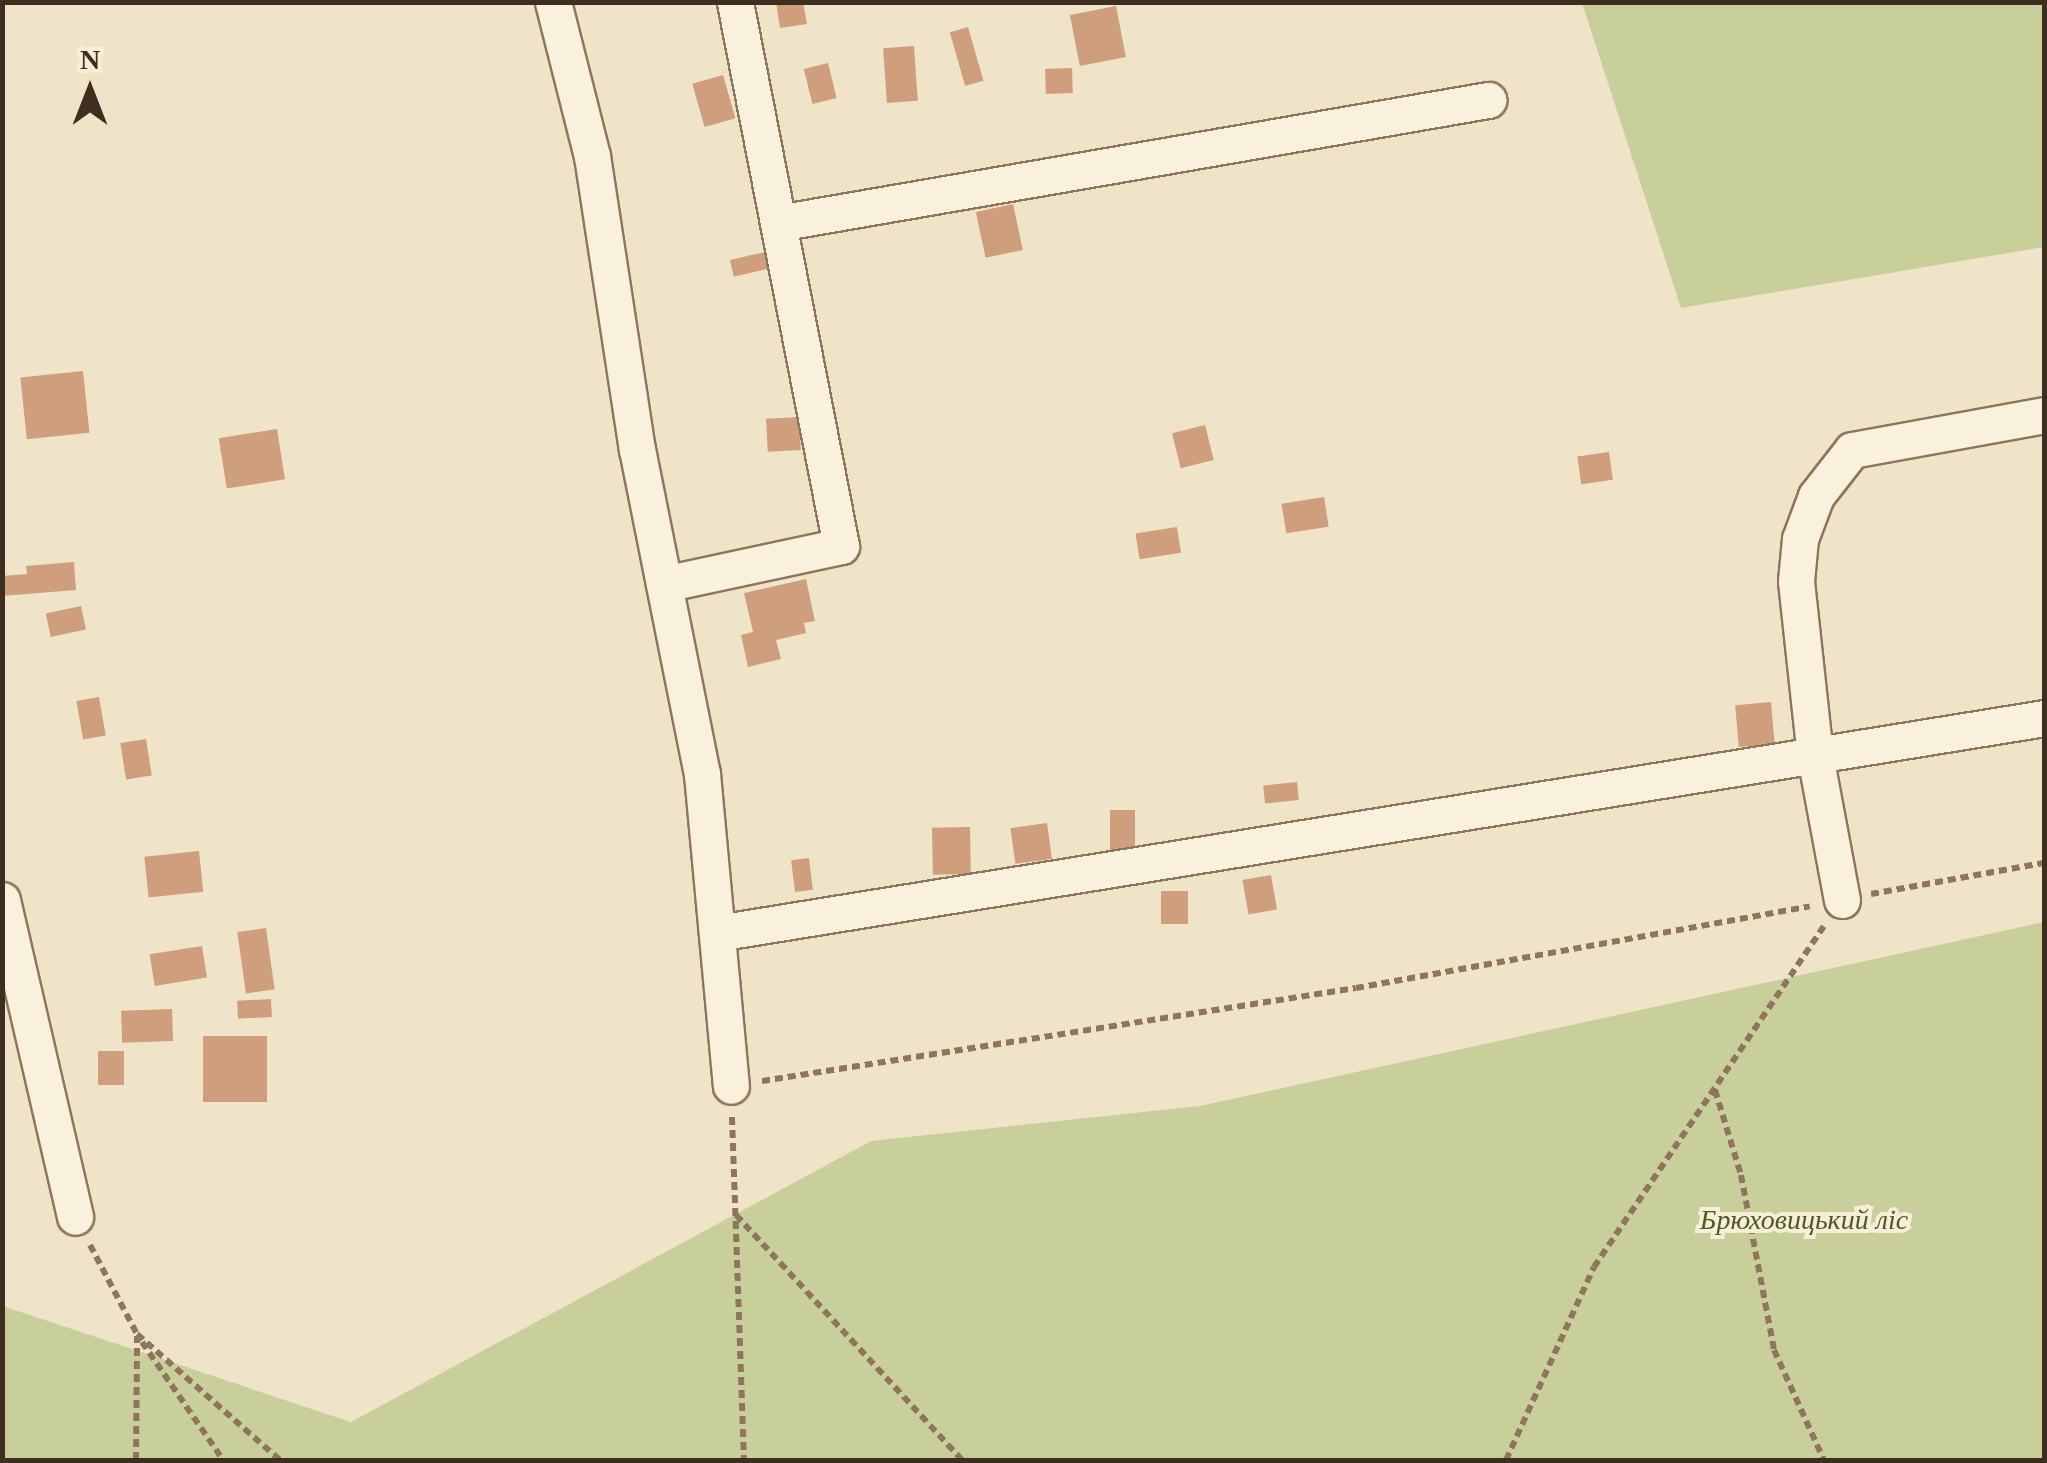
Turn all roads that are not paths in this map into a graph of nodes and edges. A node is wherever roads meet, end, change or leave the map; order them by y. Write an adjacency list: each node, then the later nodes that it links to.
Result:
1 (553, 2): 6 (street)
2 (736, 2): 4 (street)
3 (1488, 100): 4 (street)
4 (778, 223): 6 (street)
5 (2044, 416): 8 (street)
6 (664, 584): 11 (street)
7 (2044, 718): 8 (street)
8 (1815, 756): 10 (street); 11 (street)
9 (2, 900): 13 (street)
10 (1842, 900)
11 (717, 933): 12 (street)
12 (731, 1086)
13 (75, 1217)

